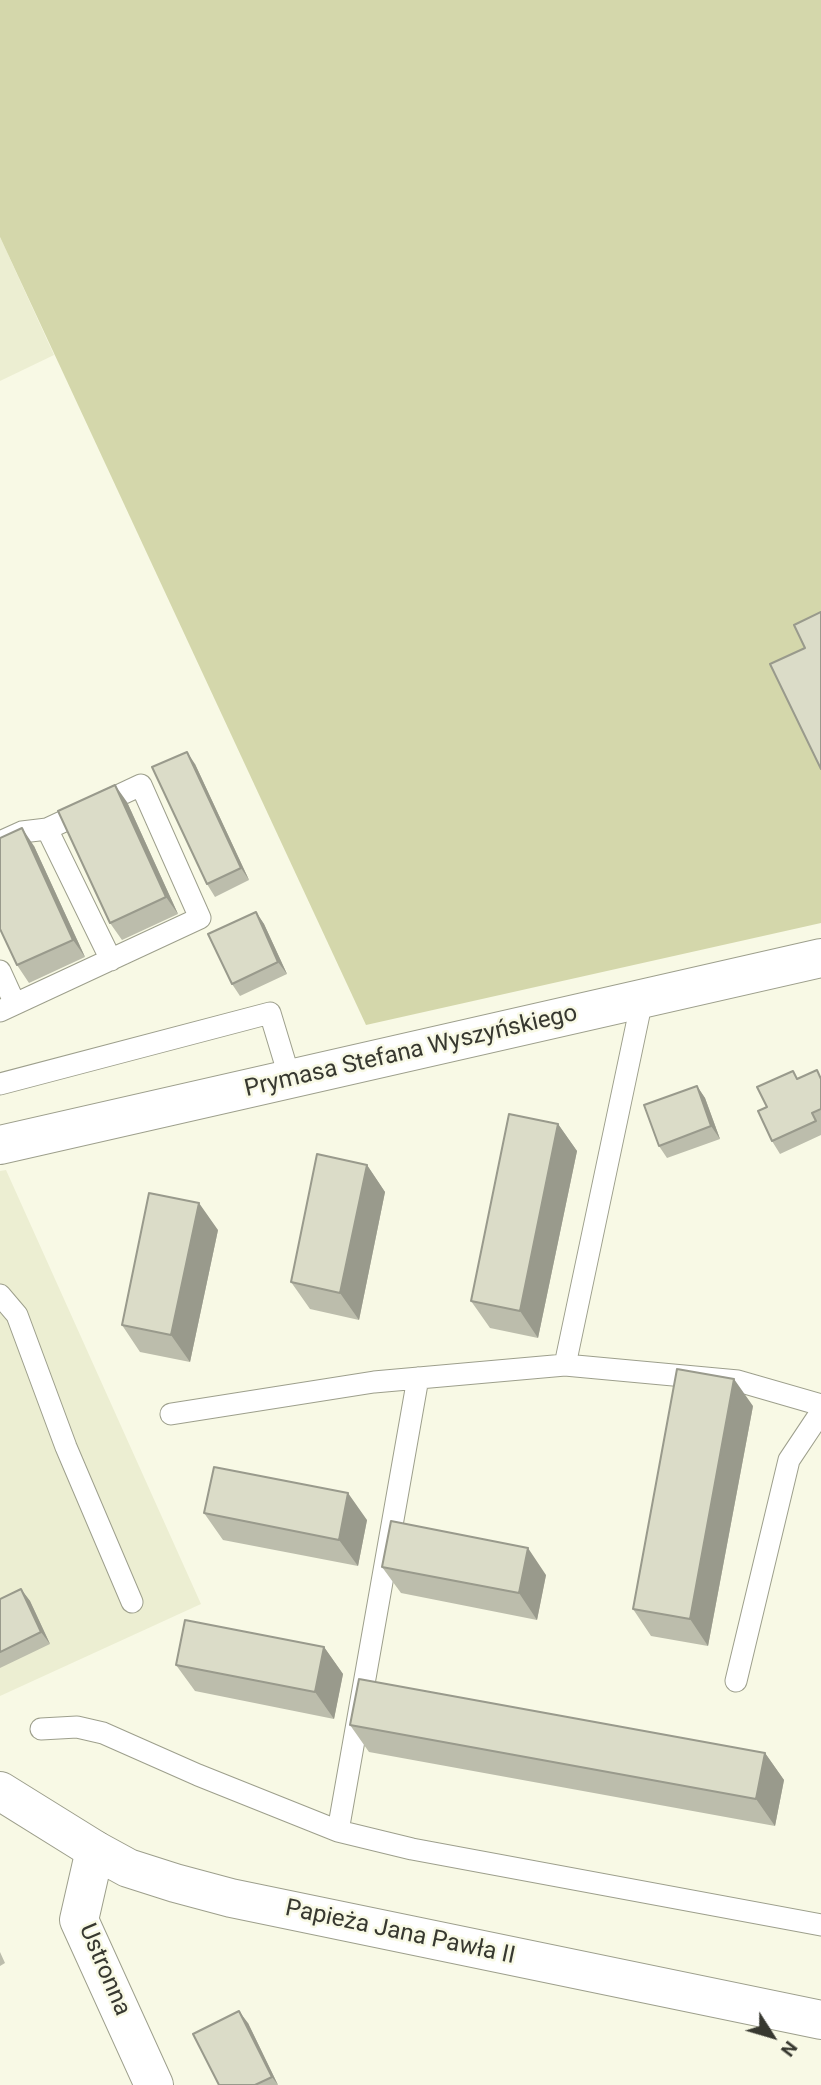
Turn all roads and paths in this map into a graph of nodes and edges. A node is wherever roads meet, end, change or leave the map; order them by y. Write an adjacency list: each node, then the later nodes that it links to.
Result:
1 (47, 829): 2 (lane); 4 (lane); 4 (lane)
2 (0, 842)
3 (821, 958): 6 (street, Prymasa Stefana Wyszyńskiego)
4 (111, 960): 7 (lane)
5 (0, 971): 7 (lane)
6 (642, 1000): 8 (street, Prymasa Stefana Wyszyńskiego); 12 (lane)
7 (8, 1008)
8 (290, 1079): 9 (lane); 10 (street, Prymasa Stefana Wyszyńskiego)
9 (0, 1084)
10 (0, 1144)
11 (0, 1295): 17 (lane)
12 (565, 1365): 13 (lane); 14 (lane)
13 (418, 1378): 16 (lane); 21 (lane)
14 (821, 1405)
15 (821, 1412): 18 (lane)
16 (171, 1414)
17 (132, 1602)
18 (736, 1681)
19 (41, 1729): 21 (lane)
20 (0, 1791): 22 (street, Papieża Jana Pawła II)
21 (338, 1831): 23 (lane)
22 (95, 1850): 24 (street, Papieża Jana Pawła II); 25 (street, Ustronna)
23 (821, 1925)
24 (821, 2021)
25 (155, 2085)

